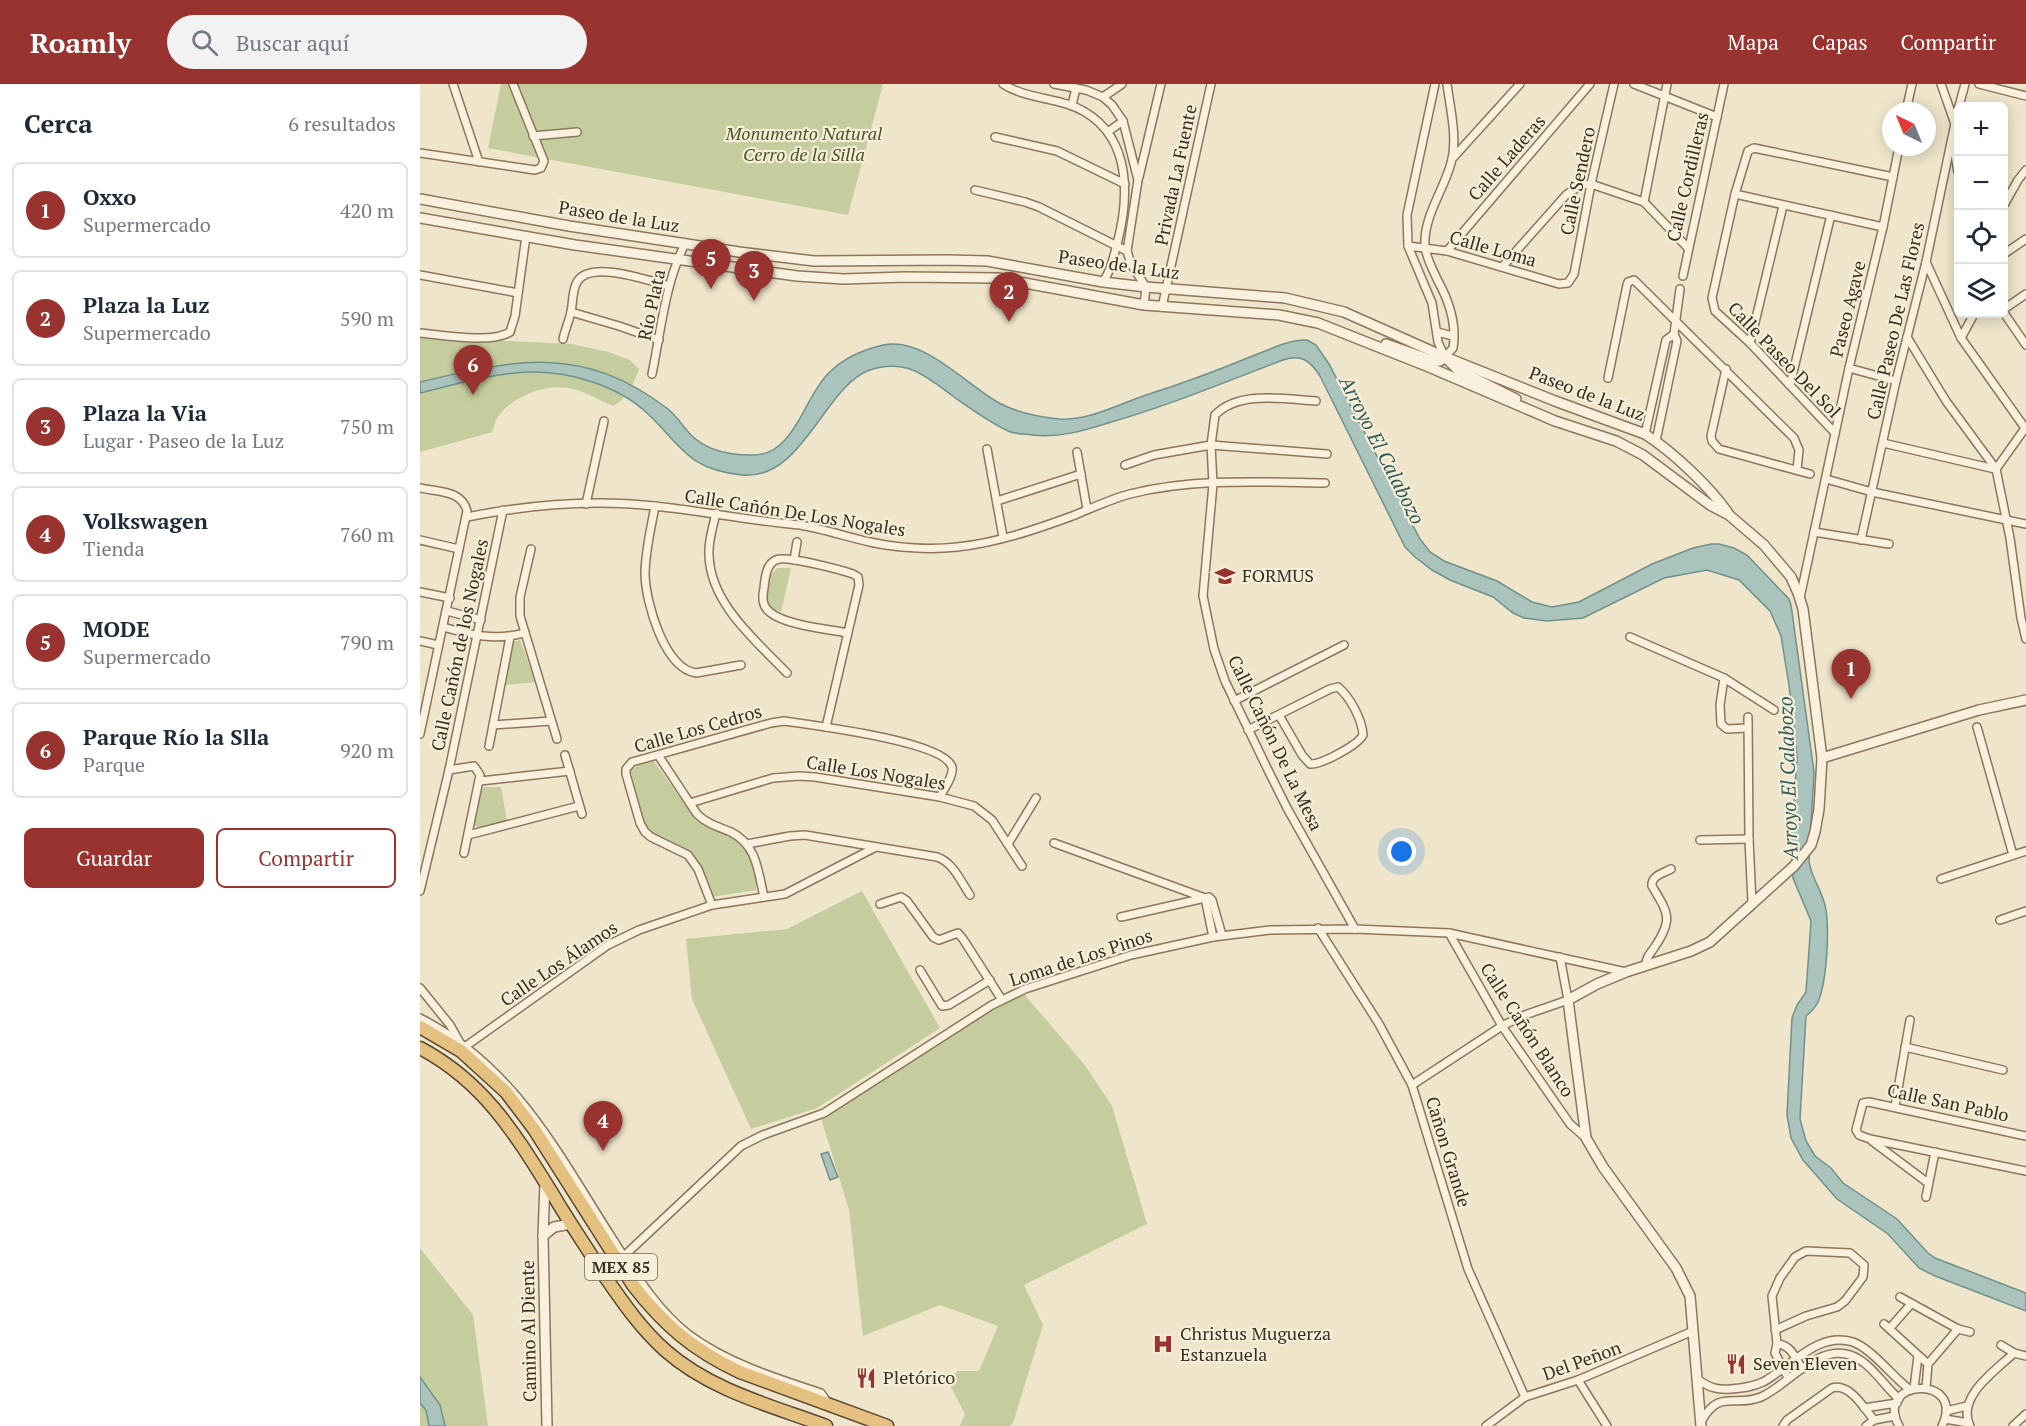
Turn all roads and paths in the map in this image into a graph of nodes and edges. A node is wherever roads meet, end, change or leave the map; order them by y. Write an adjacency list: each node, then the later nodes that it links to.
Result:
1 (453, 84): 40 (street)
2 (513, 84): 33 (street)
3 (1004, 84): 26 (street)
4 (1054, 84): 20 (street)
5 (1122, 84): 23 (street)
6 (1161, 84): 43 (street)
7 (1211, 84): 78 (street, Privada La Fuente)
8 (1445, 84): 19 (street); 39 (street)
9 (1520, 84): 39 (street)
10 (1590, 84): 63 (street, Calle Laderas)
11 (1614, 84): 45 (street, Calle Sendero)
12 (1634, 84): 22 (street)
13 (1667, 84): 22 (street)
14 (1724, 84): 27 (street, Calle Cordilleras)
15 (1912, 84): 24 (street)
16 (1941, 84): 29 (street)
17 (1965, 84): 25 (street, Calle Paseo De Las Flores)
18 (1979, 84): 21 (street)
19 (1435, 87): 58 (street)
20 (1076, 88): 23 (street); 26 (street)
21 (2026, 96)
22 (1664, 97): 27 (street); 50 (street)
23 (1103, 98): 28 (street)
24 (1908, 102)
25 (1960, 102)
26 (1072, 105): 31 (street)
27 (1717, 117): 61 (street, Calle Cordilleras)
28 (1124, 121): 31 (street); 43 (street)
29 (1954, 121)
30 (1954, 130): 35 (street, Calle Paseo De Las Flores)
31 (1108, 131): 44 (street)
32 (577, 132): 33 (street)
33 (533, 136): 40 (street)
34 (995, 137): 44 (street)
35 (1952, 141): 38 (street); 67 (street, Calle Paseo De Las Flores)
36 (420, 153): 40 (street)
37 (1897, 156): 42 (street, Paseo Agave)
38 (1955, 156)
39 (1452, 159): 60 (street)
40 (478, 162)
41 (2026, 170): 48 (street)
42 (1893, 177): 47 (street); 54 (street, Paseo Agave)
43 (1138, 180): 62 (street)
44 (1125, 184): 59 (street)
45 (1591, 184): 50 (street); 68 (street); 74 (street, Calle Sendero)
46 (975, 190): 59 (street)
47 (1735, 194): 51 (street); 101 (street, Calle Paseo Del Sol)
48 (2008, 198)
49 (420, 199): 57 (street, Paseo de la Luz)
50 (1644, 202): 61 (street)
51 (1783, 206): 52 (street); 101 (street)
52 (1830, 215): 54 (street); 110 (street)
53 (420, 218): 55 (street, Paseo de la Luz)
54 (1883, 227): 105 (street, Paseo Agave)
55 (526, 236): 66 (street, Paseo de la Luz); 80 (street)
56 (2026, 239): 64 (street)
57 (685, 244): 65 (street, Paseo de la Luz); 66 (street, Río Plata)
58 (1408, 246): 60 (street, Calle Loma); 84 (street)
59 (1116, 247): 62 (street); 73 (street)
60 (1425, 247): 63 (street, Calle Loma); 83 (street)
61 (1688, 248): 72 (street, Calle Cordilleras)
62 (1127, 251): 76 (street)
63 (1447, 251): 68 (street, Calle Loma)
64 (2008, 251)
65 (739, 252): 69 (street); 71 (street, Paseo de la Luz)
66 (677, 259): 69 (street, Paseo de la Luz); 75 (street, Río Plata)
67 (1926, 262): 97 (street, Calle Paseo De Las Flores); 98 (street)
68 (1503, 266): 74 (street, Calle Loma)
69 (735, 269): 77 (street, Paseo de la Luz)
70 (420, 275): 80 (street)
71 (1063, 276): 73 (street, Paseo de la Luz); 77 (street)
72 (1683, 276)
73 (1103, 282): 76 (street, Paseo de la Luz)
74 (1568, 283)
75 (669, 286): 88 (street); 100 (street, Río Plata)
76 (1146, 287): 78 (street, Paseo de la Luz); 85 (street)
77 (1060, 289): 85 (street, Paseo de la Luz)
78 (1166, 289): 82 (street, Paseo de la Luz); 86 (street, Privada La Fuente)
79 (1680, 289): 92 (street)
80 (518, 293): 94 (street)
81 (2026, 294): 87 (street)
82 (1261, 296): 89 (street); 104 (street, Paseo de la Luz)
83 (1447, 301): 84 (street); 96 (street)
84 (1432, 303): 93 (street)
85 (1144, 305): 86 (street, Paseo de la Luz)
86 (1162, 307): 89 (street, Paseo de la Luz)
87 (2008, 308)
88 (571, 312): 99 (street); 100 (street)
89 (1259, 314): 102 (street, Paseo de la Luz)
90 (2008, 317): 103 (street)
91 (1972, 318): 98 (street)
92 (1675, 319): 95 (street); 106 (street); 108 (street)
93 (1437, 332): 96 (street); 104 (street)
94 (420, 333)
95 (1674, 334): 113 (street); 114 (street)
96 (1454, 336): 104 (street)
97 (1907, 337): 109 (street, Calle Paseo De Las Flores); 126 (street)
98 (1961, 338): 116 (street)
99 (562, 339)
100 (659, 340): 107 (street, Río Plata)
101 (1750, 343): 110 (street, Calle Paseo Del Sol)
102 (1373, 344): 104 (street); 112 (street, Paseo de la Luz)
103 (2026, 345)
104 (1444, 357): 112 (street); 118 (street, Paseo de la Luz)
105 (1849, 368): 109 (street); 117 (street, Paseo Agave)
106 (1726, 369): 127 (street); 127 (street)
107 (652, 374)
108 (1608, 378)
109 (1896, 381): 120 (street, Calle Paseo De Las Flores)
110 (1790, 385): 117 (street, Calle Paseo Del Sol)
111 (1316, 401): 121 (street, Calle Cañón De La Mesa)
112 (1530, 410): 141 (street, Paseo de la Luz)
113 (1650, 414): 114 (street); 118 (street)
114 (1661, 418): 119 (street)
115 (604, 422): 136 (street)
116 (2026, 428): 126 (street)
117 (1834, 432): 130 (street, Paseo Agave)
118 (1645, 434): 119 (street, Paseo de la Luz)
119 (1656, 441): 141 (street, Paseo de la Luz)
120 (1883, 443): 126 (street); 134 (street, Calle Paseo De Las Flores)
121 (1211, 445): 124 (street); 125 (street); 132 (street, Calle Cañón De La Mesa)
122 (987, 449): 135 (street)
123 (1077, 452): 128 (street)
124 (1327, 454)
125 (1125, 465)
126 (1996, 469): 143 (street)
127 (1797, 470): 129 (street)
128 (1081, 474): 135 (street); 138 (street)
129 (1810, 474)
130 (1826, 479): 134 (street); 145 (street, Paseo Agave)
131 (1325, 483): 132 (street, Calle Cañón De Los Nogales)
132 (1212, 484): 138 (street, Calle Cañón De Los Nogales); 175 (street, Calle Cañón De La Mesa)
133 (420, 488): 142 (street)
134 (1872, 492): 143 (street); 148 (street, Calle Paseo De Las Flores)
135 (997, 501): 146 (street)
136 (586, 504): 137 (street, Calle Cañón De Los Nogales); 139 (street, Calle Cañón De Los Nogales)
137 (655, 506): 140 (street, Calle Cañón De Los Nogales); 169 (street)
138 (1088, 509): 146 (street, Calle Cañón De Los Nogales)
139 (503, 510): 142 (street, Calle Cañón De Los Nogales); 158 (street, Calle Cañón de los Nogales)
140 (716, 513): 146 (street, Calle Cañón De Los Nogales); 170 (street)
141 (1729, 515): 156 (street)
142 (467, 517): 151 (street)
143 (2005, 519): 144 (street); 165 (street)
144 (2026, 524)
145 (1814, 532): 148 (street); 156 (street, Paseo Agave)
146 (1003, 537)
147 (420, 540): 151 (street)
148 (1861, 540): 150 (street)
149 (797, 542): 153 (street)
150 (1889, 544)
151 (459, 549): 155 (street)
152 (531, 549): 160 (street)
153 (794, 560): 161 (street); 161 (street)
154 (420, 592): 155 (street)
155 (450, 598): 157 (street)
156 (1800, 598): 190 (street)
157 (447, 611): 158 (street); 159 (street)
158 (481, 620): 162 (street, Calle Cañón de los Nogales)
159 (443, 627): 162 (street); 167 (street)
160 (524, 633): 163 (street); 179 (street)
161 (847, 633): 181 (street)
162 (477, 637): 163 (street); 191 (street, Calle Cañón de los Nogales)
163 (510, 637): 180 (street)
164 (1630, 637): 171 (street)
165 (2026, 639)
166 (420, 641): 167 (street)
167 (438, 645): 173 (street)
168 (1344, 645): 175 (street)
169 (741, 665)
170 (787, 674)
171 (1724, 678): 176 (street); 183 (street)
172 (420, 693): 173 (street)
173 (428, 694): 185 (street)
174 (2026, 700): 190 (street)
175 (1234, 701): 184 (street, Calle Cañón De La Mesa)
176 (1774, 710)
177 (1280, 715): 177 (street); 184 (street)
178 (1748, 717): 183 (street)
179 (551, 721): 180 (street); 186 (street)
180 (493, 725): 187 (street)
181 (826, 727): 189 (street, Calle Los Cedros); 194 (street, Calle Los Cedros)
182 (1977, 727): 208 (street)
183 (1748, 728): 200 (street)
184 (1248, 730): 223 (street, Calle Cañón De La Mesa)
185 (420, 734)
186 (557, 739)
187 (489, 746)
188 (565, 755): 192 (street)
189 (658, 755): 196 (street); 218 (street, Calle Los Cedros)
190 (1822, 758): 216 (street)
191 (449, 770): 193 (street); 212 (street, Calle Cañón de los Nogales)
192 (570, 771): 193 (street); 197 (street)
193 (480, 781): 199 (street)
194 (940, 797): 196 (street, Calle Los Nogales); 204 (street, Calle Los Nogales)
195 (1036, 798): 204 (street)
196 (690, 803): 203 (street)
197 (579, 806): 198 (street); 199 (street)
198 (582, 814)
199 (468, 835): 207 (street)
200 (1749, 839): 201 (street); 216 (street)
201 (1700, 840)
202 (1054, 843): 215 (street)
203 (747, 844): 205 (street); 214 (street)
204 (1008, 844): 209 (street, Calle Los Nogales)
205 (876, 847): 213 (street); 214 (street, Calle Los Álamos)
206 (2026, 851): 208 (street)
207 (465, 853)
208 (2013, 855): 211 (street)
209 (1022, 866)
210 (1671, 869): 228 (street)
211 (1941, 879)
212 (420, 891)
213 (970, 895)
214 (764, 897): 218 (street, Calle Los Álamos)
215 (1205, 898): 220 (street); 225 (street); 226 (street)
216 (1752, 903): 228 (street)
217 (879, 904): 231 (street)
218 (712, 905): 240 (street, Calle Los Álamos)
219 (2026, 911): 221 (street)
220 (1121, 917)
221 (2000, 920)
222 (1318, 928): 223 (street, Loma de Los Pinos); 225 (street, Loma de Los Pinos); 244 (street, Cañon Grande)
223 (1356, 929): 224 (street, Loma de Los Pinos)
224 (1449, 933): 227 (street, Loma de Los Pinos); 239 (street, Calle Cañón Blanco)
225 (1222, 935): 226 (street, Loma de Los Pinos)
226 (1213, 937): 233 (street, Loma de Los Pinos)
227 (1560, 957): 230 (street, Loma de Los Pinos); 234 (street)
228 (1646, 965): 230 (street)
229 (920, 970): 231 (street)
230 (1626, 972): 234 (street)
231 (990, 980): 233 (street)
232 (420, 987): 235 (street)
233 (1002, 1000): 256 (street, Loma de Los Pinos)
234 (1568, 1000): 239 (street); 247 (street)
235 (438, 1010): 238 (street); 240 (street)
236 (420, 1018): 238 (street)
237 (1910, 1020): 241 (street)
238 (424, 1024): 240 (street); 279 (highway, MEX 85)
239 (1502, 1026): 244 (street); 247 (street, Calle Cañón Blanco)
240 (463, 1045): 256 (street)
241 (1905, 1047): 243 (street); 245 (street)
242 (420, 1048): 251 (highway, MEX 85)
243 (2003, 1070)
244 (1412, 1085): 277 (street, Cañon Grande)
245 (1895, 1106): 246 (street, Calle San Pablo); 248 (street, Calle San Pablo)
246 (2026, 1136)
247 (1586, 1138): 261 (street)
248 (1870, 1139): 249 (street); 252 (street)
249 (1935, 1152): 250 (street); 252 (street)
250 (2026, 1171)
251 (545, 1183): 254 (highway, MEX 85); 255 (street, Camino Al Diente)
252 (1928, 1183): 253 (street)
253 (1926, 1197)
254 (571, 1224): 255 (street, Camino Al Diente); 289 (highway, MEX 85)
255 (543, 1236): 288 (street, Camino Al Diente)
256 (624, 1256): 279 (street)
257 (1900, 1298): 258 (street)
258 (1911, 1304): 259 (street); 266 (street)
259 (1958, 1329): 262 (street); 269 (street)
260 (1774, 1330): 260 (street); 263 (street)
261 (1693, 1331): 273 (street); 274 (street, Del Peñon)
262 (1970, 1332)
263 (1777, 1344): 268 (street); 270 (street)
264 (2001, 1345): 265 (street)
265 (2014, 1353): 267 (street); 280 (street)
266 (1918, 1356): 269 (street); 276 (street)
267 (2026, 1356)
268 (1796, 1359): 270 (street); 271 (street); 276 (street)
269 (1928, 1364): 275 (street)
270 (1784, 1369): 272 (street); 273 (street)
271 (1802, 1369): 272 (street); 278 (street)
272 (1788, 1378): 286 (street)
273 (1697, 1379): 286 (street)
274 (1578, 1380): 277 (street, Del Peñon); 292 (street)
275 (1926, 1388): 276 (street); 284 (street)
276 (1912, 1389): 278 (street)
277 (1525, 1397): 291 (street, Del Peñon)
278 (1898, 1401): 281 (street); 283 (street)
279 (830, 1405): 290 (highway, MEX 85)
280 (1967, 1406): 284 (street); 287 (street)
281 (1864, 1408): 285 (street); 293 (street)
282 (2026, 1414): 296 (street)
283 (1895, 1416): 285 (street); 295 (street)
284 (1944, 1419): 287 (street)
285 (1874, 1420): 294 (street)
286 (1701, 1424)
287 (1969, 1425)
288 (547, 1426)
289 (826, 1426)
290 (887, 1426)
291 (1486, 1426)
292 (1607, 1426)
293 (1783, 1426)
294 (1866, 1426)
295 (1899, 1426)
296 (2013, 1426)

